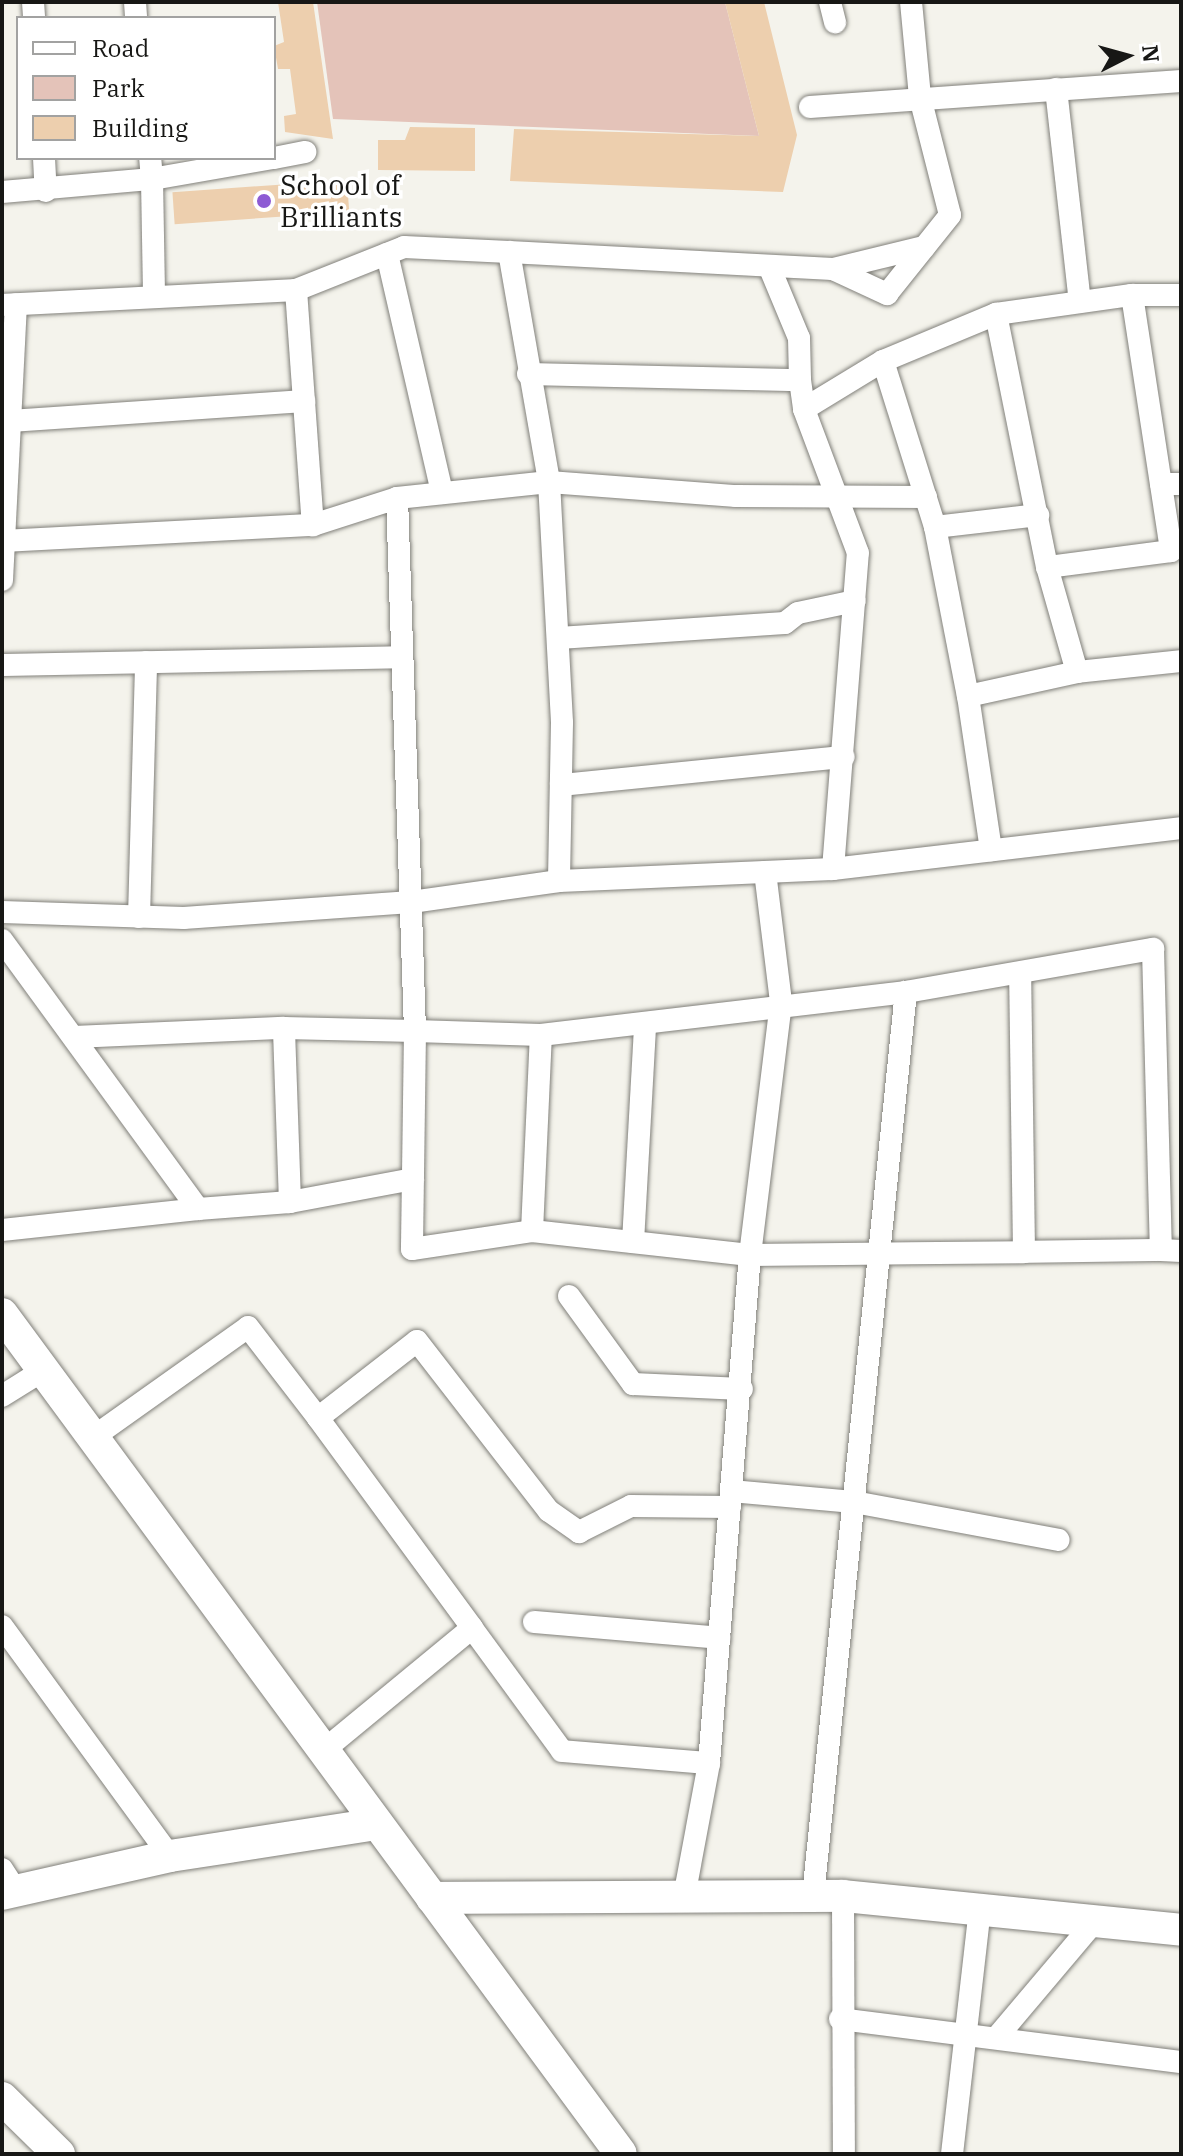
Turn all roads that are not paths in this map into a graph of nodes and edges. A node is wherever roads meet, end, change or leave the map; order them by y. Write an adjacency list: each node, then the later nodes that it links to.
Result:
1 (911, 2): 4 (street)
2 (1181, 83): 3 (street)
3 (1056, 89): 4 (street); 22 (street)
4 (920, 97): 5 (street); 13 (street)
5 (810, 107)
6 (305, 152): 7 (street)
7 (276, 157)
8 (44, 160): 11 (street)
9 (251, 160): 10 (street)
10 (151, 169): 11 (street); 19 (street)
11 (46, 191): 12 (street)
12 (2, 192)
13 (924, 247): 17 (street); 17 (street)
14 (509, 252): 15 (street); 16 (street); 26 (street)
15 (387, 254): 18 (street); 33 (street)
16 (769, 266): 17 (street); 27 (street)
17 (833, 269)
18 (296, 290): 19 (street); 28 (street)
19 (154, 294): 23 (street)
20 (1132, 295): 21 (street); 22 (street); 32 (street)
21 (1181, 295)
22 (1080, 302): 24 (street)
23 (9, 305): 30 (street)
24 (996, 314): 25 (street); 37 (street)
25 (883, 361): 29 (street); 34 (street)
26 (528, 374): 27 (street); 31 (street)
27 (800, 380): 29 (street)
28 (304, 401): 30 (street); 38 (street)
29 (804, 409): 36 (street)
30 (10, 421): 40 (street)
31 (549, 482): 33 (street); 36 (street); 44 (street)
32 (1171, 484): 41 (street)
33 (442, 493): 35 (street)
34 (926, 497): 36 (street); 39 (street)
35 (397, 498): 38 (street); 45 (street)
36 (840, 498): 43 (street)
37 (1038, 515): 39 (street); 41 (street)
38 (313, 525): 40 (street)
39 (935, 527): 50 (street)
40 (4, 541): 42 (street)
41 (1047, 567): 49 (street)
42 (2, 580)
43 (855, 601): 44 (street); 51 (street)
44 (559, 638): 52 (street)
45 (402, 657): 47 (street); 58 (street)
46 (1181, 661): 49 (street)
47 (146, 662): 48 (street); 60 (street)
48 (2, 665)
49 (1077, 672): 50 (street)
50 (968, 696): 54 (street)
51 (844, 757): 52 (street); 55 (street)
52 (561, 785): 57 (street)
53 (1181, 828): 54 (street)
54 (991, 850): 55 (street)
55 (833, 869): 56 (street)
56 (765, 872): 57 (street); 64 (street)
57 (559, 881): 58 (street)
58 (411, 902): 60 (street); 67 (street)
59 (2, 912): 60 (street)
60 (139, 917)
61 (2, 940): 69 (street)
62 (1020, 975): 63 (street); 76 (street); 77 (street)
63 (906, 992): 64 (street); 79 (street)
64 (781, 1002): 65 (street); 78 (street)
65 (645, 1027): 68 (street); 75 (street)
66 (284, 1028): 67 (street); 69 (street); 71 (street)
67 (415, 1031): 68 (street); 70 (street)
68 (541, 1035): 74 (street)
69 (74, 1037): 72 (street)
70 (413, 1179): 71 (street); 74 (street)
71 (290, 1202): 72 (street)
72 (198, 1209): 73 (street)
73 (6, 1224)
74 (532, 1231): 75 (street)
75 (633, 1242): 78 (street)
76 (1171, 1251): 77 (street)
77 (1024, 1252): 79 (street)
78 (750, 1255): 79 (street); 83 (street)
79 (882, 1256): 88 (street)
80 (569, 1296): 83 (street)
81 (2, 1314): 82 (street)
82 (42, 1371): 84 (street); 86 (street)
83 (742, 1389): 87 (street)
84 (2, 1396)
85 (318, 1418): 86 (street); 87 (street); 92 (street)
86 (92, 1438): 94 (street)
87 (731, 1499): 88 (street); 93 (street)
88 (854, 1502): 89 (street); 99 (street)
89 (1059, 1540)
90 (534, 1622): 93 (street)
91 (2, 1626): 97 (street)
92 (472, 1628): 94 (street); 95 (street)
93 (719, 1638): 95 (street)
94 (323, 1751): 96 (street)
95 (709, 1763): 100 (street)
96 (377, 1824): 97 (street); 101 (street)
97 (170, 1856): 98 (street)
98 (6, 1884)
99 (828, 1896): 100 (street); 102 (street); 105 (street)
100 (684, 1897): 101 (street)
101 (432, 1898): 111 (street)
102 (980, 1910): 103 (street); 106 (street)
103 (1095, 1921): 104 (street); 107 (street)
104 (1181, 1930)
105 (840, 2019): 106 (street); 112 (street)
106 (965, 2032): 107 (street); 113 (street)
107 (997, 2037): 108 (street)
108 (1181, 2062)
109 (2, 2098): 110 (street)
110 (59, 2154)
111 (621, 2154)
112 (844, 2154)
113 (952, 2154): 114 (street)
114 (959, 2154)

